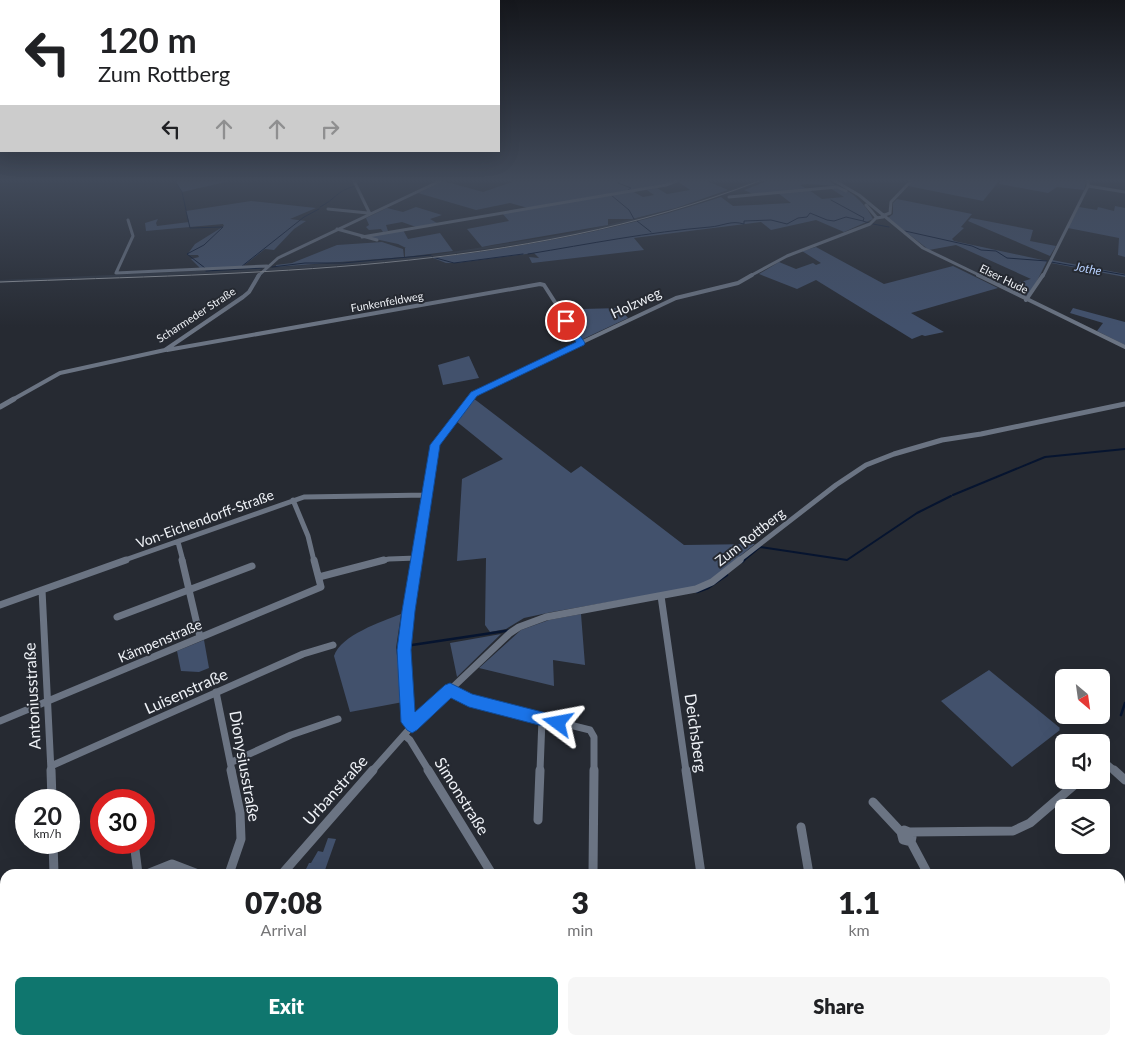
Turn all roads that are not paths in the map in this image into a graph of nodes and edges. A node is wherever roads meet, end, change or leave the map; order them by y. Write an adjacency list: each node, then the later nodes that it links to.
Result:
1 (131, 230): 10 (street)
2 (336, 230): 10 (street, Scharmeder Straße)
3 (339, 230): 8 (street)
4 (405, 230): 8 (street)
5 (854, 230): 12 (street, Holzweg)
6 (897, 230): 11 (street, Elser Hude)
7 (1066, 230): 11 (street)
8 (362, 237): 9 (street)
9 (377, 240)
10 (267, 266): 14 (street, Scharmeder Straße)
11 (1026, 300): 13 (street, Elser Hude)
12 (581, 343): 14 (street, Funkenfeldweg); 17 (street, Holzweg)
13 (1125, 347)
14 (166, 350): 16 (street, Scharmeder Straße)
15 (1125, 404): 25 (street, Zum Rottberg)
16 (0, 408)
17 (427, 495): 18 (street, Von-Eichendorff-Straße); 20 (street, Holzweg)
18 (293, 500): 19 (street, Von-Eichendorff-Straße); 22 (street)
19 (178, 542): 23 (street, Von-Eichendorff-Straße); 24 (street)
20 (417, 558): 22 (street); 36 (street, Holzweg)
21 (252, 566): 24 (street)
22 (319, 577): 28 (street, Kämpenstraße)
23 (42, 590): 26 (street, Von-Eichendorff-Straße); 32 (street, Antoniusstraße)
24 (190, 590): 27 (street); 28 (street)
25 (661, 596): 30 (street, Zum Rottberg); 58 (street, Deichsberg)
26 (0, 605)
27 (117, 617)
28 (200, 637): 32 (street, Kämpenstraße)
29 (333, 645): 31 (street, Luisenstraße)
30 (450, 690): 34 (street); 36 (street, Zum Rottberg)
31 (216, 692): 38 (street, Dionysiusstraße); 39 (street, Luisenstraße)
32 (48, 702): 35 (street, Kämpenstraße); 39 (street, Antoniusstraße)
33 (338, 719): 38 (street)
34 (542, 720): 45 (street); 57 (street)
35 (0, 722)
36 (412, 726): 37 (street, Urbanstraße)
37 (404, 735): 55 (street, Urbanstraße); 56 (street, Simonstraße)
38 (232, 762): 54 (street, Dionysiusstraße)
39 (51, 766): 42 (street, Antoniusstraße)
40 (1110, 768): 41 (street)
41 (1125, 780)
42 (52, 789)
43 (1070, 789): 47 (street)
44 (873, 802): 47 (street)
45 (538, 820)
46 (801, 827): 59 (street)
47 (905, 832): 60 (street)
48 (53, 854): 50 (street)
49 (136, 854): 51 (street)
50 (54, 869)
51 (137, 869)
52 (156, 869): 53 (street)
53 (189, 869)
54 (230, 869)
55 (286, 869)
56 (489, 869)
57 (593, 869)
58 (700, 869)
59 (808, 869)
60 (925, 869)

